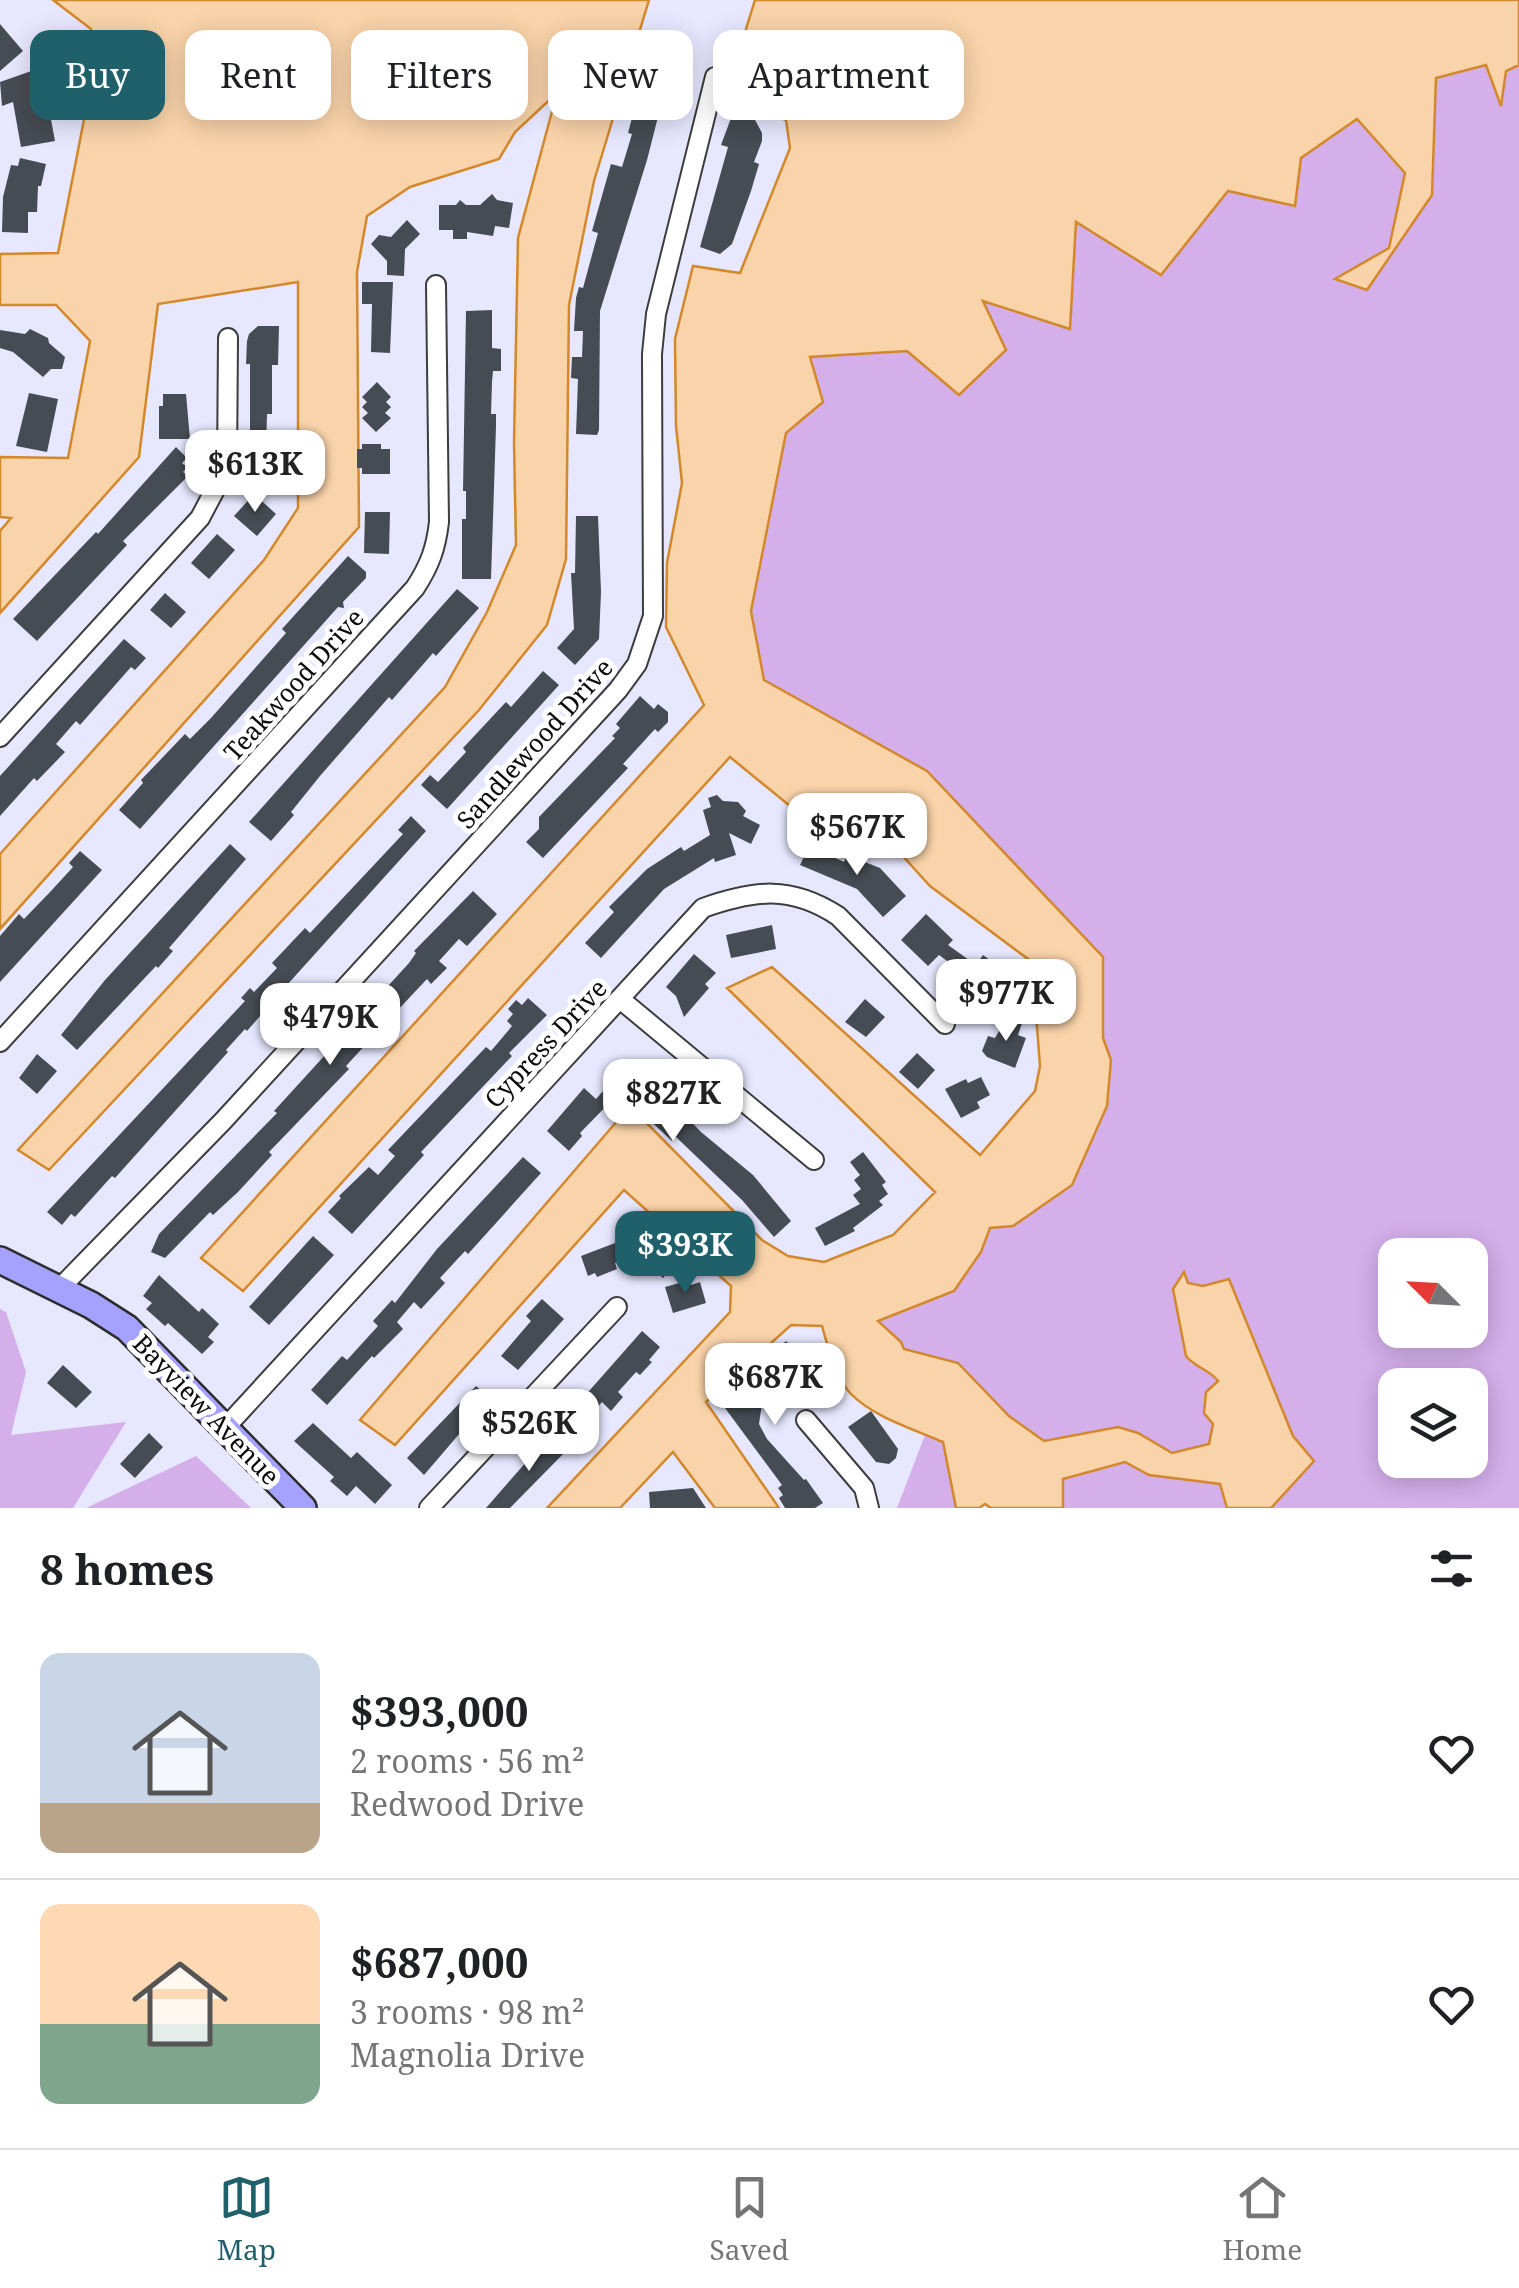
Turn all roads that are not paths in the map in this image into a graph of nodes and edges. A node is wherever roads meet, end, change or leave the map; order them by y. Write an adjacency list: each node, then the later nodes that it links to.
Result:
1 (713, 89): 10 (street, Sandlewood Drive)
2 (436, 285): 7 (street, Teakwood Drive)
3 (228, 338): 4 (street)
4 (0, 737)
5 (620, 999): 6 (street, Cypress Drive); 8 (street); 13 (street, Cypress Drive)
6 (945, 1024)
7 (0, 1042)
8 (814, 1160)
9 (0, 1260): 10 (main road, Bayview Avenue)
10 (59, 1289): 13 (main road, Bayview Avenue)
11 (617, 1307): 15 (street)
12 (806, 1420): 16 (street)
13 (224, 1430): 14 (main road, Bayview Avenue)
14 (304, 1508)
15 (429, 1508)
16 (870, 1508)

